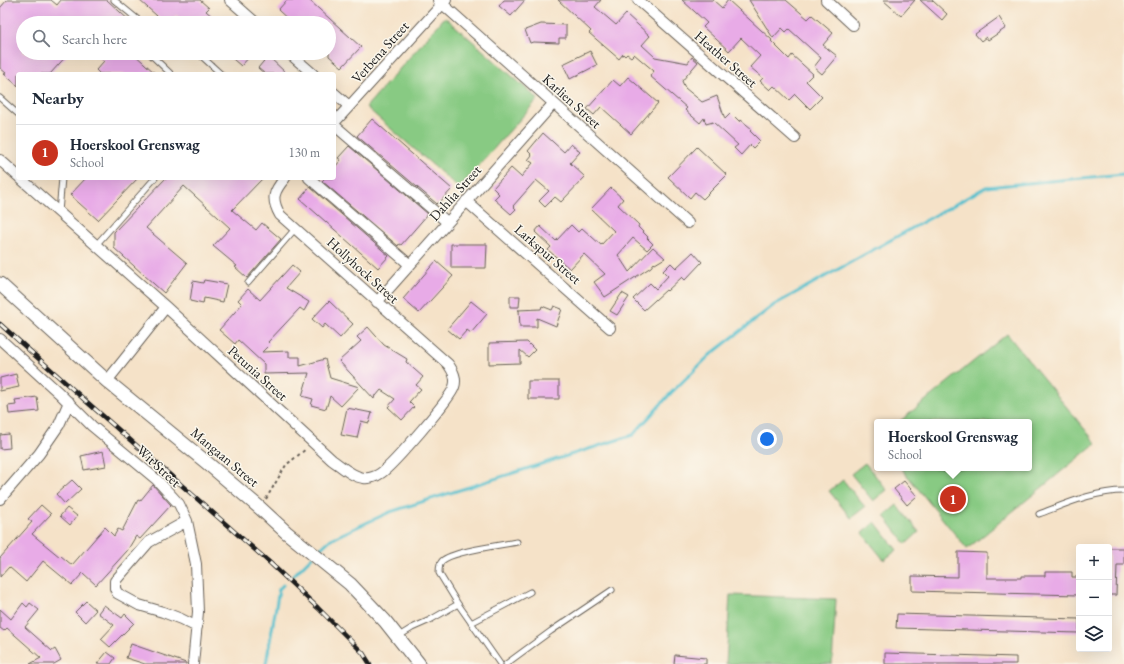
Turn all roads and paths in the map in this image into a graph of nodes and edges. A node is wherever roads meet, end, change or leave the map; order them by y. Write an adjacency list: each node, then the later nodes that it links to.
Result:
1 (114, 0): 6 (lane)
2 (230, 0): 7 (street)
3 (638, 0): 22 (street, Heather Street)
4 (826, 0): 8 (street)
5 (442, 1): 17 (street, Karlien Street); 18 (street, Verbena Street)
6 (133, 16)
7 (248, 16)
8 (853, 25)
9 (157, 60): 12 (lane)
10 (206, 60): 13 (lane)
11 (297, 60): 14 (street)
12 (170, 72)
13 (219, 72)
14 (311, 72)
15 (336, 95): 18 (street)
16 (0, 98): 19 (lane)
17 (553, 104): 30 (street, Dahlia Street); 33 (street, Karlien Street)
18 (349, 106): 20 (street, Verbena Street)
19 (16, 112)
20 (336, 122)
21 (336, 126): 32 (street)
22 (795, 138)
23 (0, 160): 24 (street)
24 (16, 174)
25 (22, 180): 31 (street, Petunia Street)
26 (62, 180): 31 (lane)
27 (153, 180): 35 (lane)
28 (283, 180): 34 (street, Hollyhock Street)
29 (311, 180): 36 (street)
30 (466, 201): 32 (street, Dahlia Street); 41 (street, Larkspur Street)
31 (59, 212): 35 (street, Petunia Street)
32 (447, 222): 36 (street, Dahlia Street)
33 (688, 223)
34 (295, 229): 37 (lane); 39 (street, Hollyhock Street)
35 (96, 245): 40 (street, Petunia Street)
36 (410, 265): 39 (street, Dahlia Street)
37 (248, 283)
38 (0, 284): 44 (street, Mangaan Street)
39 (377, 302): 43 (street, Hollyhock Street)
40 (166, 307): 44 (street); 46 (street, Petunia Street)
41 (610, 328)
42 (0, 339): 45 (street, Wit Street)
43 (448, 364): 46 (street, Petunia Street)
44 (108, 381): 49 (street, Mangaan Street)
45 (69, 402): 48 (street); 51 (street, Wit Street)
46 (317, 445): 49 (path)
47 (1124, 491): 50 (lane)
48 (0, 499)
49 (260, 508): 58 (street, Mangaan Street)
50 (1039, 514)
51 (187, 521): 57 (street, Wit Street); 57 (street)
52 (517, 542): 55 (lane)
53 (612, 590): 62 (lane)
54 (530, 592): 56 (lane)
55 (458, 604): 56 (lane); 58 (lane)
56 (471, 623): 61 (lane)
57 (197, 627): 59 (street, Wit Street)
58 (398, 637): 60 (street, Mangaan Street)
59 (194, 664)
60 (419, 664)
61 (500, 664)
62 (506, 664)

